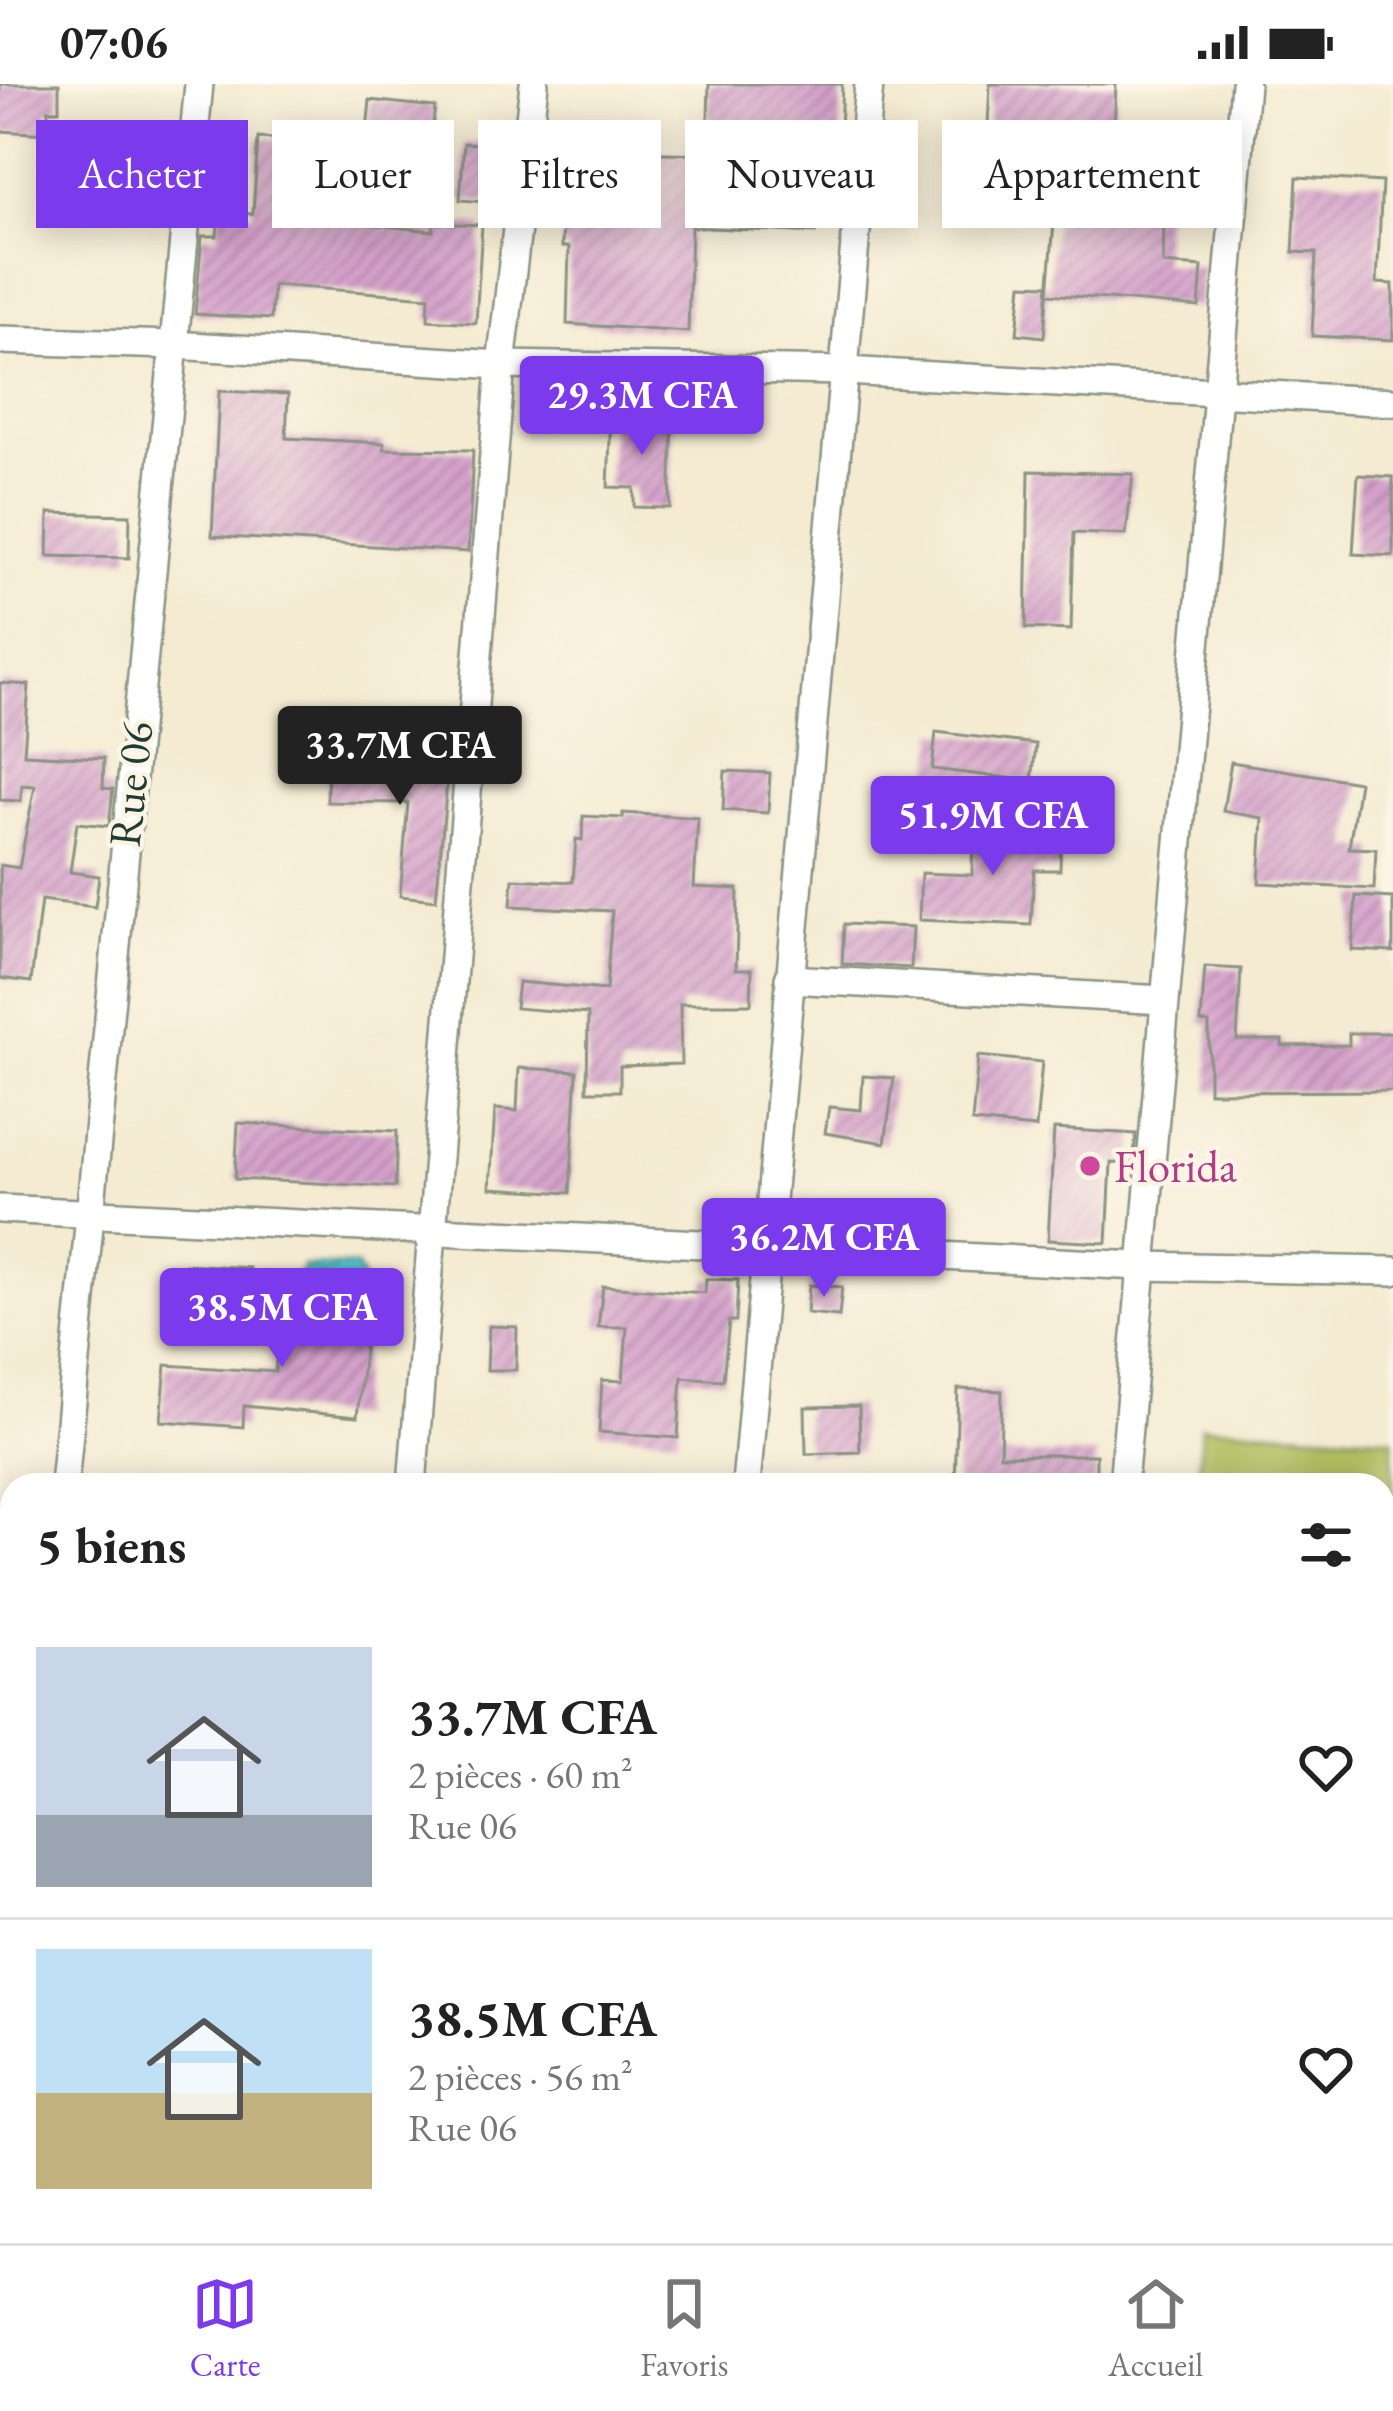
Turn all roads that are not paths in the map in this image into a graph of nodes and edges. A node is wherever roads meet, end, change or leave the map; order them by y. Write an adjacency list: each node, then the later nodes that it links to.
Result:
1 (199, 84): 6 (street, Rue 06)
2 (534, 84): 7 (street)
3 (869, 84): 8 (street)
4 (1245, 84): 9 (street)
5 (0, 340): 6 (street)
6 (174, 345): 7 (street); 14 (street, Rue 06)
7 (501, 365): 8 (street); 15 (street)
8 (845, 370): 9 (street); 11 (street)
9 (1220, 393): 10 (street); 12 (street)
10 (1393, 402)
11 (789, 979): 12 (street); 16 (street)
12 (1164, 1000): 17 (street)
13 (0, 1209): 14 (street)
14 (87, 1214): 15 (street); 19 (street, Rue 06)
15 (430, 1233): 16 (street); 20 (street)
16 (765, 1247): 17 (street); 21 (street)
17 (1140, 1266): 18 (street); 22 (street)
18 (1393, 1271)
19 (65, 1473)
20 (413, 1473)
21 (747, 1473)
22 (1124, 1473)

